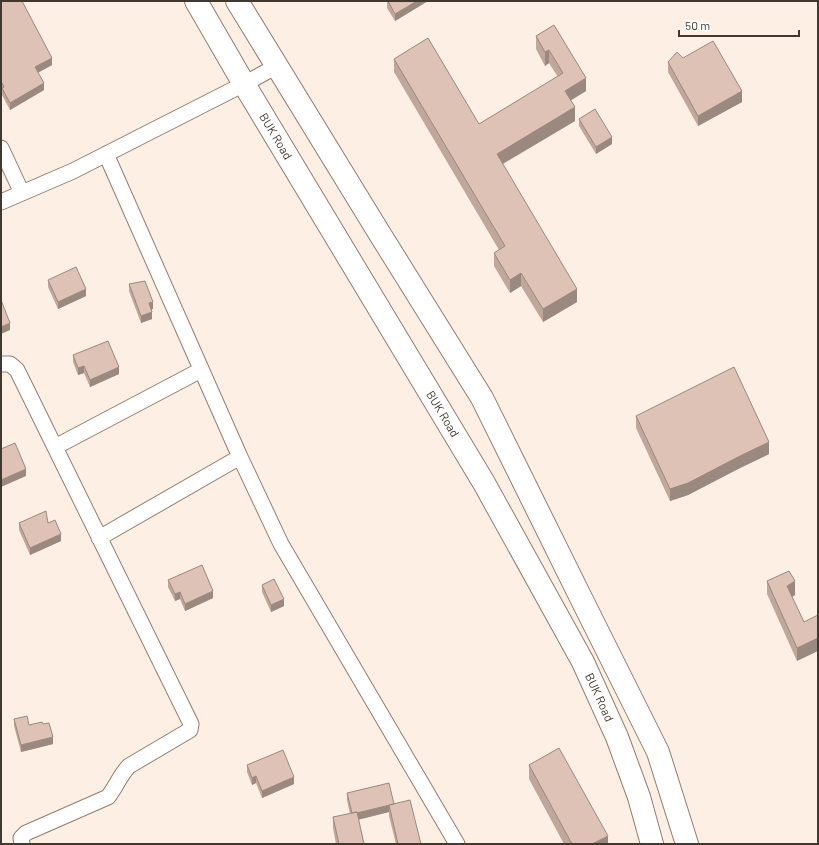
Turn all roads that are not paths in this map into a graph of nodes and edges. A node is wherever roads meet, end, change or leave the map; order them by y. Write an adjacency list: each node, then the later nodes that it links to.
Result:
1 (196, 1): 4 (main road, BUK Road)
2 (237, 1): 3 (main road)
3 (277, 66): 4 (street); 17 (main road)
4 (244, 84): 6 (street); 16 (main road, BUK Road)
5 (1, 148): 7 (street)
6 (106, 154): 7 (street); 10 (street)
7 (22, 193): 8 (street)
8 (1, 202)
9 (1, 364): 11 (street)
10 (202, 370): 11 (street); 12 (street)
11 (55, 447): 13 (street)
12 (240, 457): 13 (street); 15 (street)
13 (99, 538): 14 (street)
14 (22, 844)
15 (457, 844)
16 (652, 844)
17 (687, 844)

